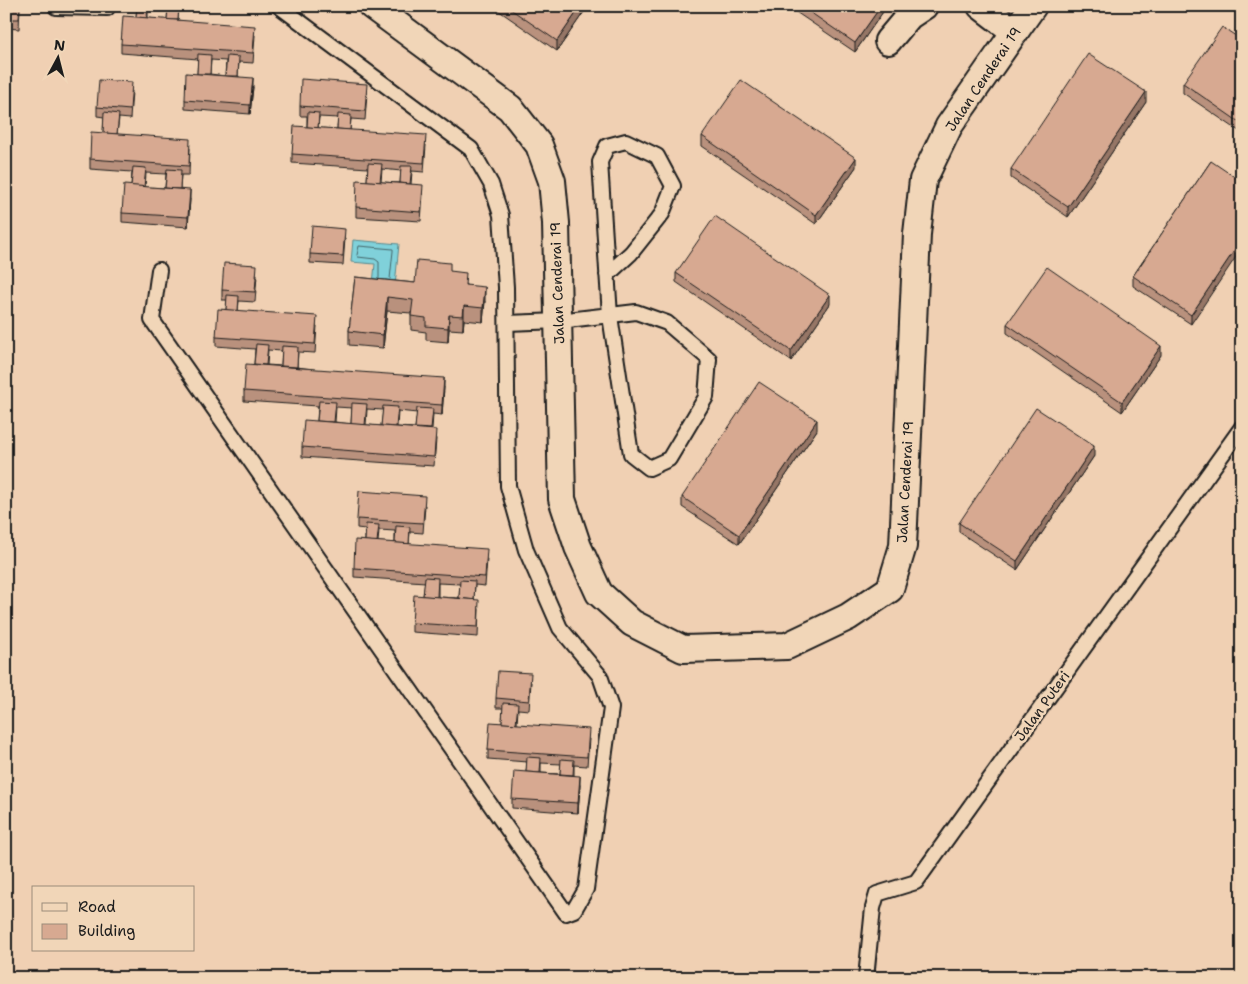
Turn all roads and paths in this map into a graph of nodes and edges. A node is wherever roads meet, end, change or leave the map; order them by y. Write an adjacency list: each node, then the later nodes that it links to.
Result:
1 (108, 6): 7 (lane)
2 (279, 6): 14 (lane)
3 (372, 6): 13 (street, Jalan Cenderai 19)
4 (924, 6): 9 (street)
5 (981, 6): 8 (street)
6 (1033, 6): 8 (street, Jalan Cenderai 19)
7 (56, 7)
8 (1015, 32): 13 (street, Jalan Cenderai 19)
9 (888, 42)
10 (159, 270): 14 (lane)
11 (607, 275): 11 (lane); 12 (lane)
12 (610, 316): 12 (lane); 13 (lane)
13 (559, 321): 14 (lane)
14 (507, 323)
15 (1242, 427): 16 (lane, Jalan Puteri)
16 (866, 978)

